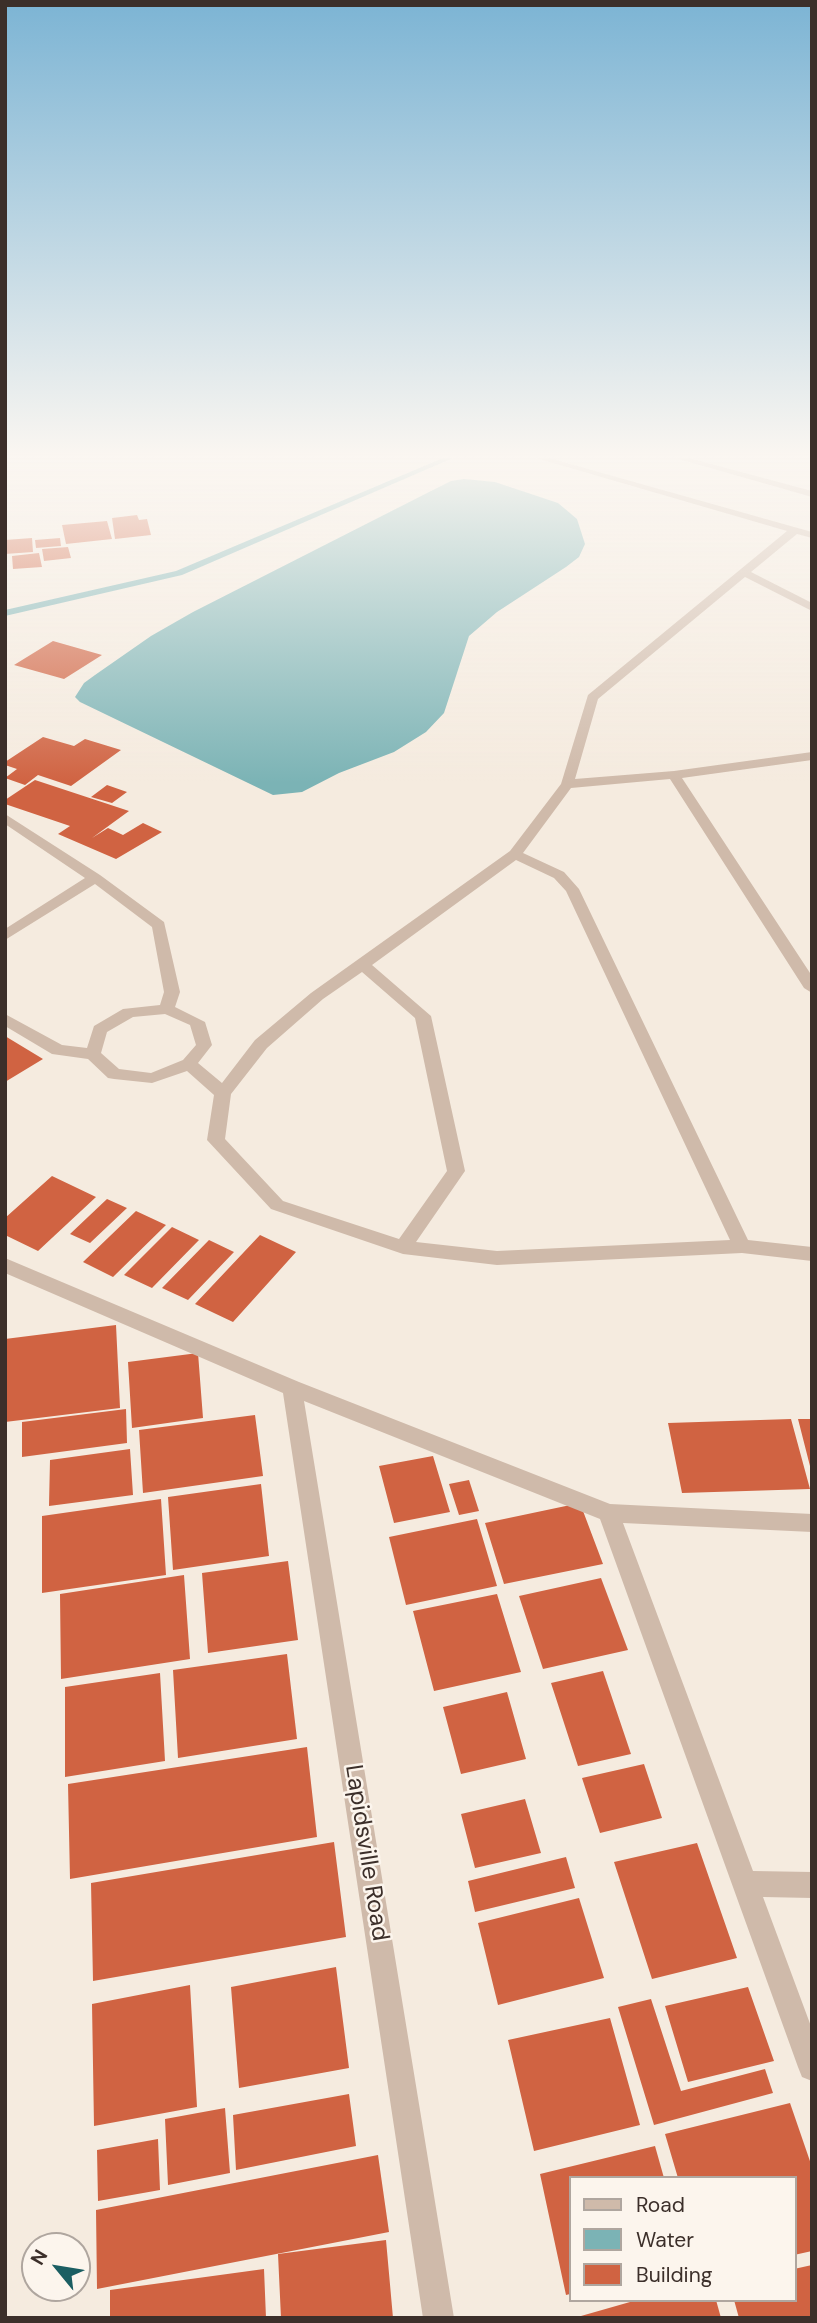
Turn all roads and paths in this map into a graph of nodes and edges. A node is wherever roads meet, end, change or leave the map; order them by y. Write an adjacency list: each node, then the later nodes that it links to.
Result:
1 (751, 566): 2 (street)
2 (744, 572): 3 (street); 6 (street)
3 (812, 608)
4 (812, 756): 5 (street)
5 (674, 775): 6 (street); 12 (street)
6 (567, 784): 8 (street)
7 (5, 818): 9 (street)
8 (515, 854): 11 (street); 18 (street)
9 (95, 878): 10 (street); 13 (street)
10 (5, 936)
11 (363, 965): 17 (street); 19 (street)
12 (812, 988)
13 (167, 1009): 15 (street); 16 (street)
14 (5, 1019): 15 (street)
15 (93, 1054): 16 (street)
16 (189, 1064): 17 (street)
17 (223, 1093): 19 (street)
18 (742, 1246): 19 (street); 20 (street)
19 (403, 1247)
20 (812, 1254)
21 (5, 1265): 22 (street)
22 (292, 1388): 23 (street); 28 (street, Lapidsville Road)
23 (609, 1513): 24 (street); 25 (street)
24 (812, 1523)
25 (745, 1884): 26 (street); 27 (street)
26 (812, 1885)
27 (812, 2067)
28 (439, 2318)

